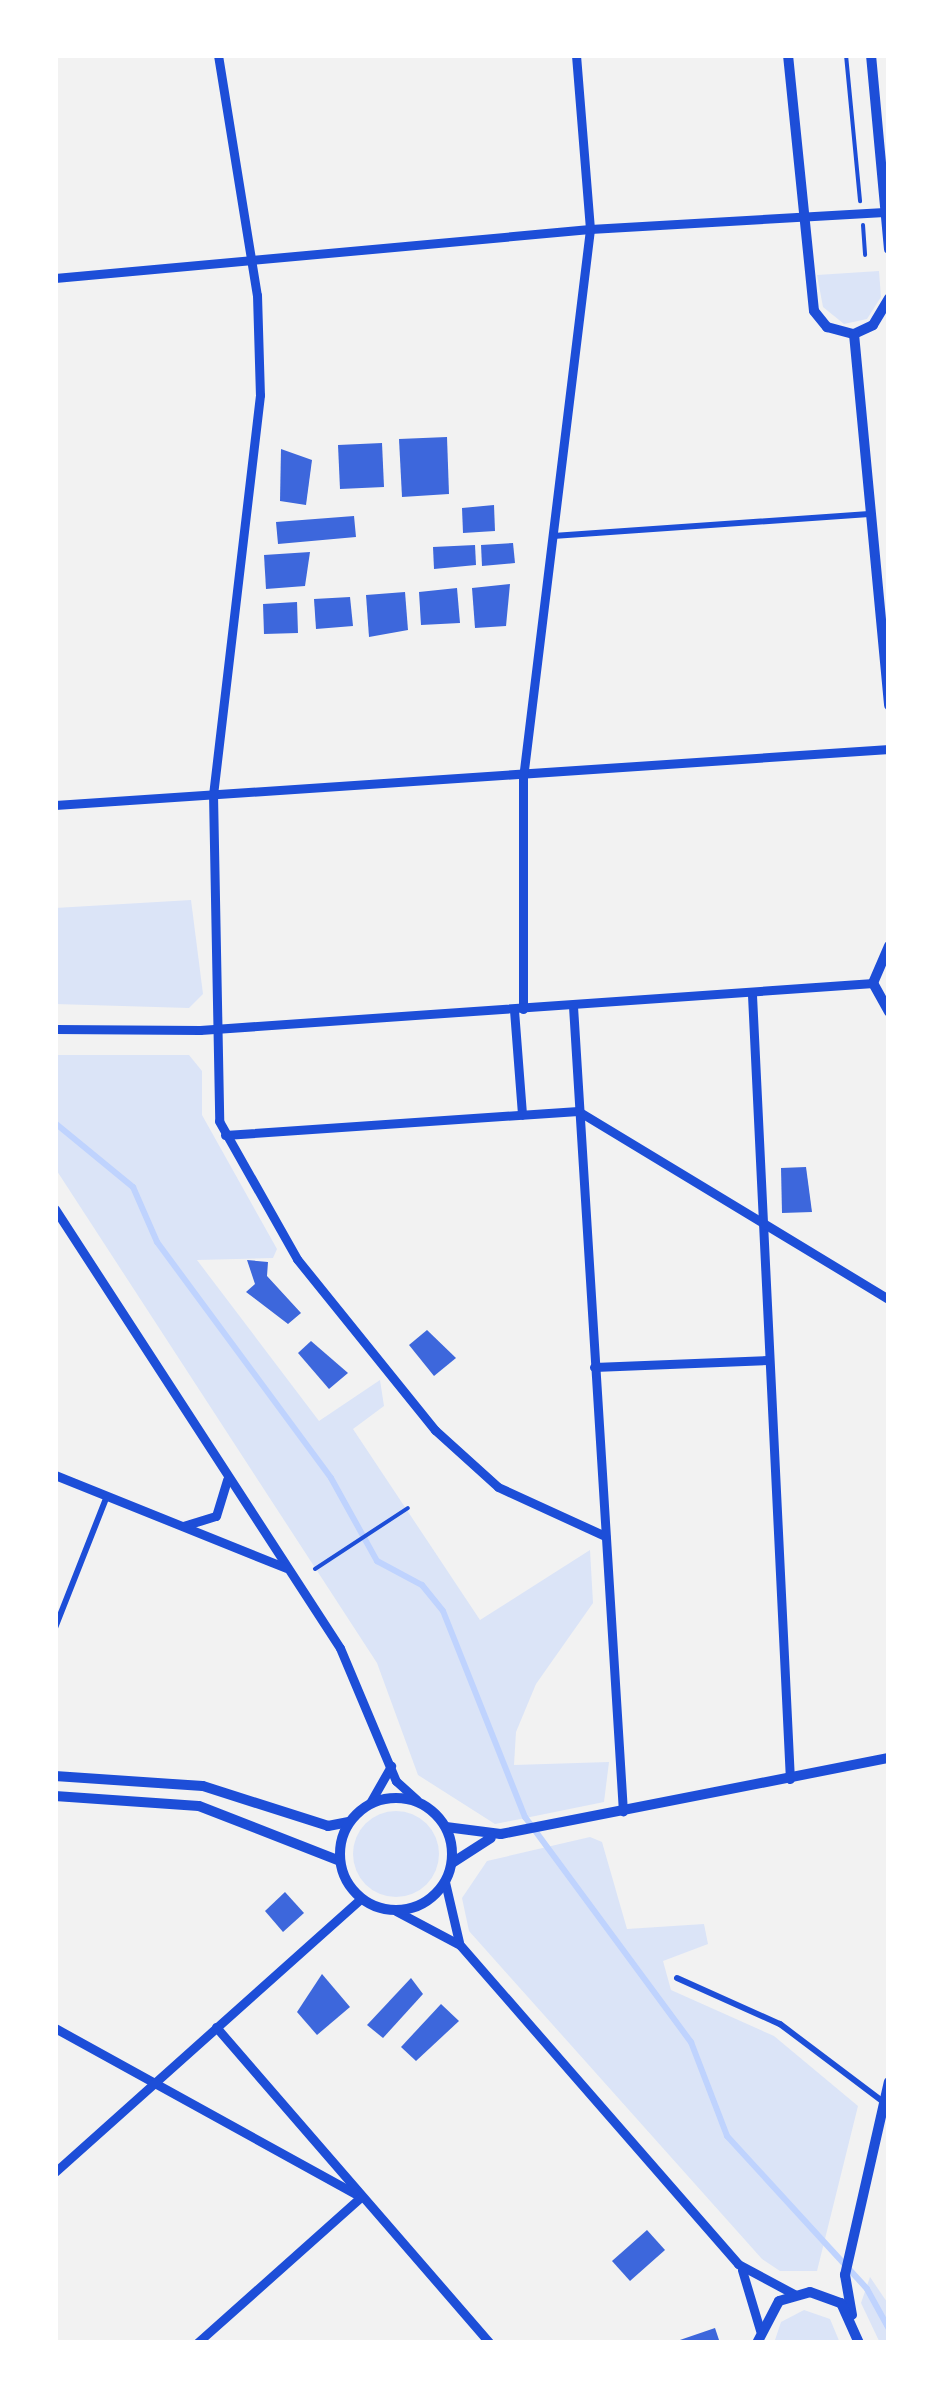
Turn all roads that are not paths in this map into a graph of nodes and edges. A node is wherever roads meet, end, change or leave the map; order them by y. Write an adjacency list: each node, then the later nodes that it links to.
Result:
1 (218, 55): 9 (street)
2 (576, 55): 7 (street)
3 (788, 55): 6 (street)
4 (870, 55): 5 (street)
5 (888, 212): 6 (street); 8 (street)
6 (801, 214): 7 (street); 12 (street)
7 (590, 228): 9 (street); 14 (street)
8 (889, 249)
9 (251, 258): 10 (street); 18 (street)
10 (55, 278)
11 (889, 298): 12 (street)
12 (854, 334): 13 (street)
13 (869, 514): 14 (street); 15 (street)
14 (553, 536): 17 (street)
15 (889, 704)
16 (889, 749): 17 (street)
17 (523, 778): 18 (street); 24 (street)
18 (213, 794): 19 (street); 26 (street)
19 (55, 806)
20 (889, 946): 21 (street)
21 (873, 983): 22 (street); 25 (street)
22 (752, 995): 23 (street); 32 (street)
23 (573, 1006): 24 (street); 28 (street)
24 (518, 1010): 26 (street); 29 (street)
25 (889, 1012)
26 (217, 1028): 27 (street); 30 (street)
27 (55, 1029)
28 (578, 1111): 29 (street); 32 (street); 35 (street)
29 (522, 1114): 30 (street)
30 (225, 1135): 40 (street)
31 (55, 1209): 36 (street)
32 (760, 1219): 33 (street); 34 (street)
33 (889, 1299)
34 (767, 1360): 35 (street); 46 (street)
35 (594, 1367): 40 (street)
36 (226, 1472): 39 (street); 41 (street)
37 (55, 1475): 38 (street)
38 (107, 1496): 39 (street); 42 (street)
39 (182, 1526): 41 (street)
40 (606, 1536): 50 (street)
41 (288, 1569): 44 (street)
42 (55, 1628)
43 (889, 1758): 46 (street)
44 (391, 1766): 48 (street); 49 (street)
45 (55, 1776): 51 (street)
46 (790, 1779): 50 (street)
47 (55, 1796): 54 (street)
48 (417, 1800): 49 (street); 52 (street)
49 (370, 1803): 51 (street)
50 (623, 1811): 53 (street)
51 (349, 1822): 54 (street)
52 (446, 1827): 53 (street); 55 (street)
53 (502, 1834): 55 (street)
54 (340, 1861): 57 (street)
55 (452, 1863): 56 (street)
56 (445, 1882): 58 (street); 59 (street)
57 (361, 1898): 58 (street); 61 (street)
58 (396, 1911): 59 (street)
59 (460, 1944): 68 (street)
60 (677, 1978): 65 (street)
61 (216, 2027): 64 (street); 67 (street)
62 (55, 2028): 64 (street)
63 (889, 2082): 65 (street)
64 (152, 2085): 66 (street); 67 (street)
65 (888, 2105): 70 (street)
66 (55, 2172)
67 (361, 2197): 72 (street); 73 (street)
68 (738, 2264): 69 (street); 71 (street)
69 (794, 2294): 70 (street); 71 (street)
70 (852, 2315): 75 (street)
71 (760, 2330): 74 (street)
72 (197, 2343)
73 (490, 2343)
74 (757, 2343)
75 (859, 2343)

